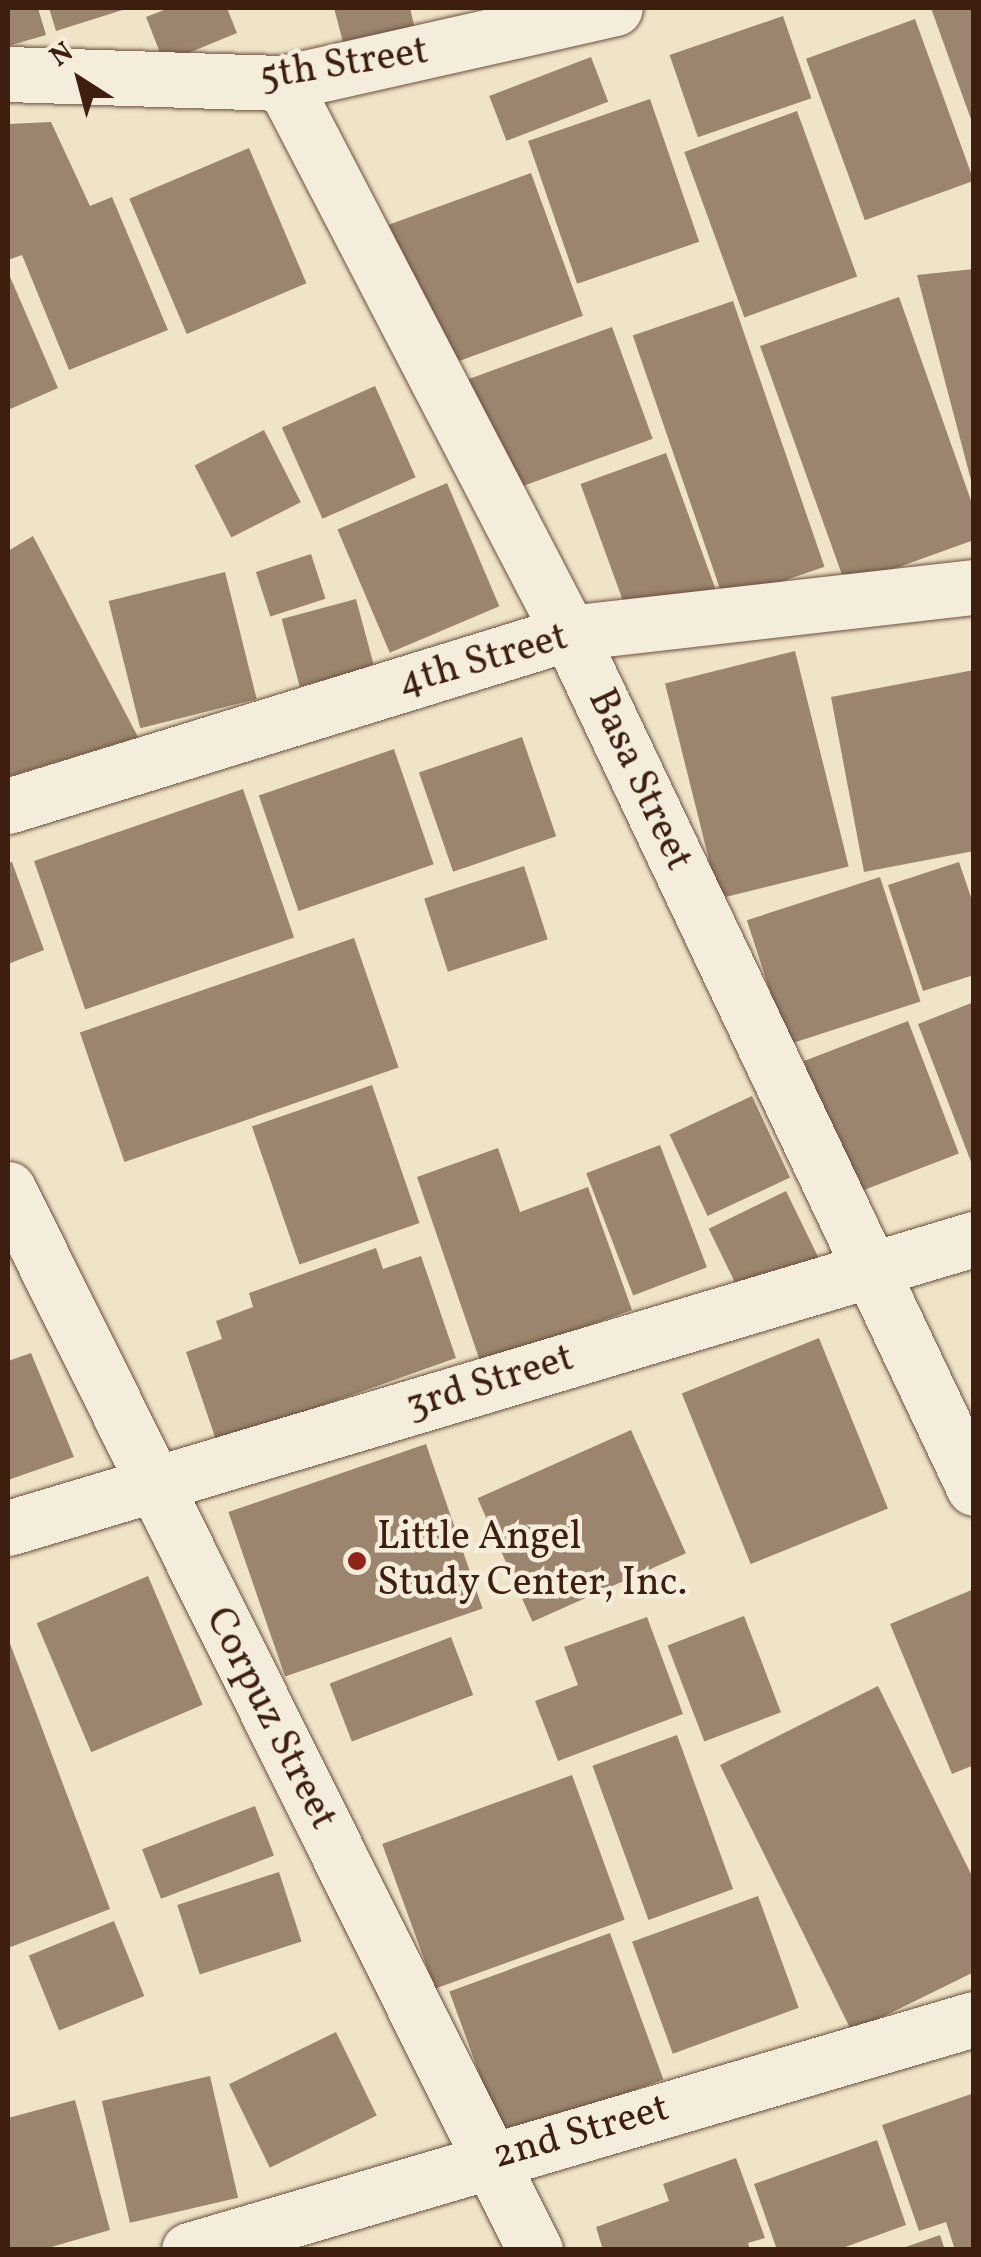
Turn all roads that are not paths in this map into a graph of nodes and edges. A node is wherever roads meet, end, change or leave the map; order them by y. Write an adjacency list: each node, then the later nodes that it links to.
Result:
1 (615, 8): 2 (street, 5th Street)
2 (524, 20): 4 (street, 5th Street)
3 (8, 74): 4 (street, 5th Street)
4 (283, 83): 6 (street, Basa Street)
5 (974, 587): 6 (street, 4th Street)
6 (569, 633): 7 (street, 4th Street); 10 (street, Basa Street)
7 (8, 806)
8 (8, 1189): 11 (street, Corpuz Street)
9 (974, 1239): 10 (street, 3rd Street)
10 (871, 1270): 11 (street, 3rd Street); 12 (street, Basa Street)
11 (152, 1484): 13 (street, 3rd Street); 15 (street, Corpuz Street)
12 (974, 1488)
13 (8, 1528)
14 (974, 2019): 15 (street, 2nd Street)
15 (492, 2159): 16 (street, 2nd Street); 17 (street, Corpuz Street)
16 (189, 2250)
17 (534, 2250)

